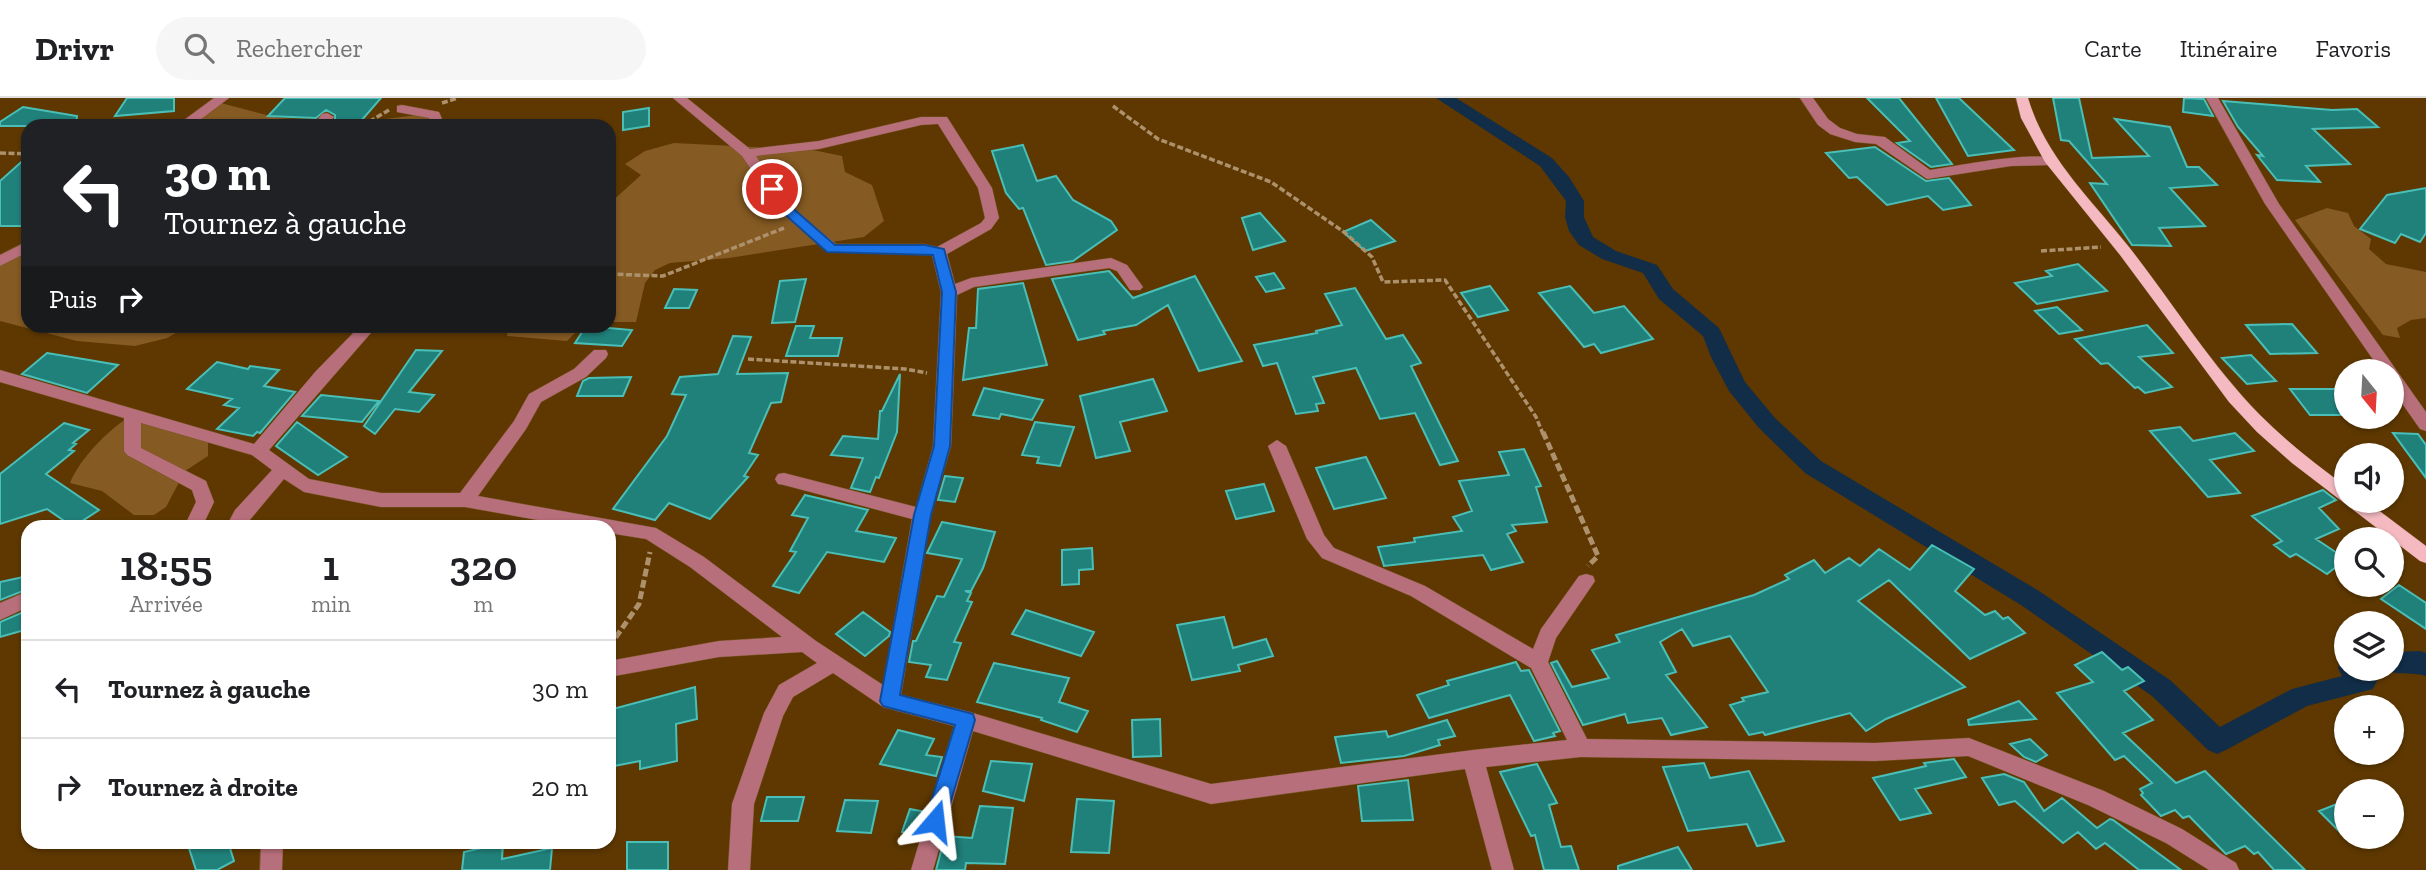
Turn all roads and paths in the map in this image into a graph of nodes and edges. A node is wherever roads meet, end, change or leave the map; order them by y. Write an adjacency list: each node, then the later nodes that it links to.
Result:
1 (223, 98): 8 (street)
2 (679, 98): 11 (street)
3 (1807, 98): 13 (street)
4 (2022, 98): 13 (main road)
5 (2212, 98): 24 (street)
6 (1113, 106): 44 (path)
7 (402, 109): 9 (street)
8 (193, 119)
9 (436, 119)
10 (0, 153): 12 (path)
11 (747, 153): 14 (street); 17 (street)
12 (21, 154)
13 (2052, 161): 34 (main road)
14 (801, 223): 17 (street); 18 (path)
15 (2096, 246): 16 (path)
16 (2041, 251)
17 (939, 252): 20 (street)
18 (616, 274)
19 (1135, 287): 20 (street)
20 (949, 292): 26 (street)
21 (362, 333): 31 (street)
22 (600, 354): 35 (street)
23 (748, 359): 26 (path)
24 (2381, 359)
25 (0, 376): 28 (street)
26 (945, 376): 37 (street)
27 (2404, 393): 29 (street)
28 (132, 415): 31 (street); 38 (street)
29 (2426, 425)
30 (1277, 446): 50 (street)
31 (258, 450): 32 (street)
32 (284, 468): 35 (street); 39 (street)
33 (784, 479): 37 (street)
34 (2334, 486)
35 (465, 500): 40 (street)
36 (2369, 513): 43 (main road)
37 (922, 515): 52 (street)
38 (196, 520)
39 (238, 520)
40 (575, 520)
41 (616, 527): 42 (street)
42 (652, 534): 47 (path); 48 (street)
43 (2426, 556)
44 (1586, 581): 50 (street)
45 (21, 602): 46 (street)
46 (0, 612)
47 (616, 638)
48 (805, 643): 49 (street); 51 (street)
49 (834, 663): 52 (street); 58 (street)
50 (1538, 663): 54 (street)
51 (616, 668)
52 (890, 701): 53 (street)
53 (966, 720): 55 (street); 59 (street)
54 (1581, 748): 55 (street); 61 (street)
55 (1473, 759): 60 (street)
56 (272, 849): 57 (street)
57 (271, 870)
58 (739, 870)
59 (922, 870)
60 (1503, 870)
61 (2228, 870)

